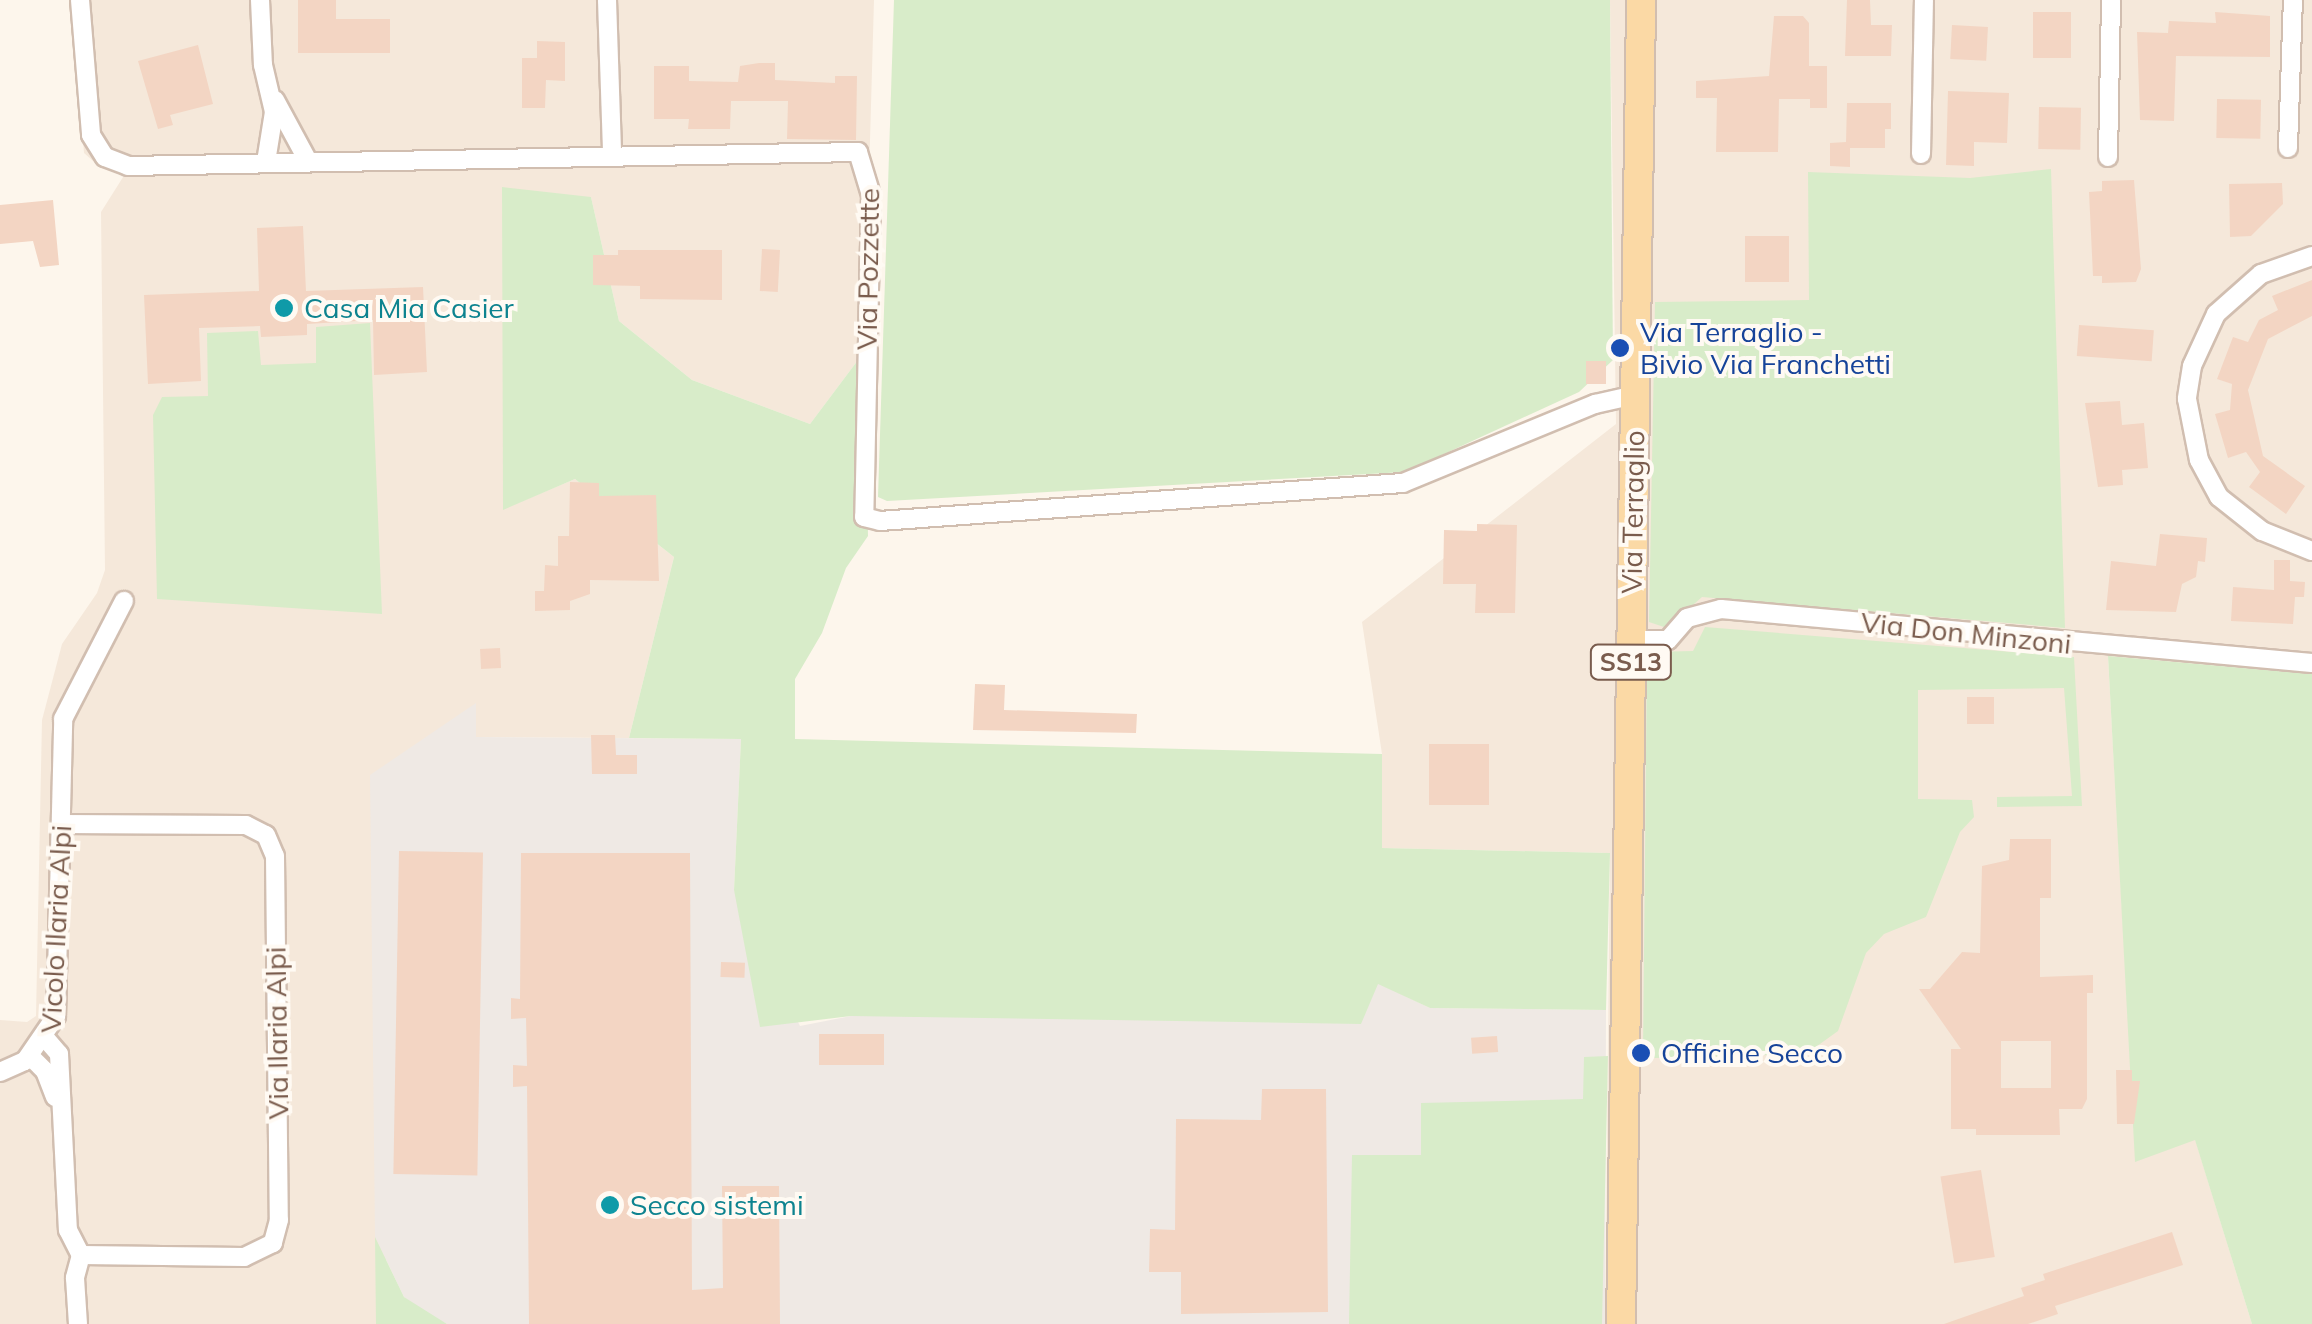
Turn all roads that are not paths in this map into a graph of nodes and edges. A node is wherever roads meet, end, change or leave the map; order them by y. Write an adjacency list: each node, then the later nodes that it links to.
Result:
1 (80, 0): 14 (street, Via Pozzette)
2 (260, 0): 8 (street)
3 (608, 0): 10 (street)
4 (1641, 0): 16 (main road, Via Terraglio / SS13)
5 (1924, 0): 11 (street)
6 (2111, 0): 12 (street)
7 (2292, 0): 9 (street)
8 (270, 94): 13 (street); 14 (street)
9 (2288, 148)
10 (612, 153): 13 (street, Via Pozzette); 16 (street, Via Pozzette)
11 (1921, 154)
12 (2108, 157)
13 (308, 161): 14 (street, Via Pozzette)
14 (266, 162)
15 (2312, 256): 17 (street)
16 (1635, 395): 19 (main road, Via Terraglio / SS13)
17 (2312, 550)
18 (124, 601): 21 (street, Vicolo Ilaria Alpi)
19 (1631, 640): 20 (street, Via Don Minzoni); 28 (main road, Via Terraglio / SS13)
20 (2312, 663)
21 (61, 824): 22 (street, Vicolo Ilaria Alpi); 26 (street, Via Ilaria Alpi)
22 (46, 1039): 23 (street); 25 (street, Vicolo Ilaria Alpi)
23 (30, 1056): 24 (street); 25 (street)
24 (0, 1072)
25 (59, 1112): 26 (street, Vicolo Ilaria Alpi)
26 (81, 1255): 27 (street, Vicolo Ilaria Alpi)
27 (78, 1324)
28 (1621, 1324)

